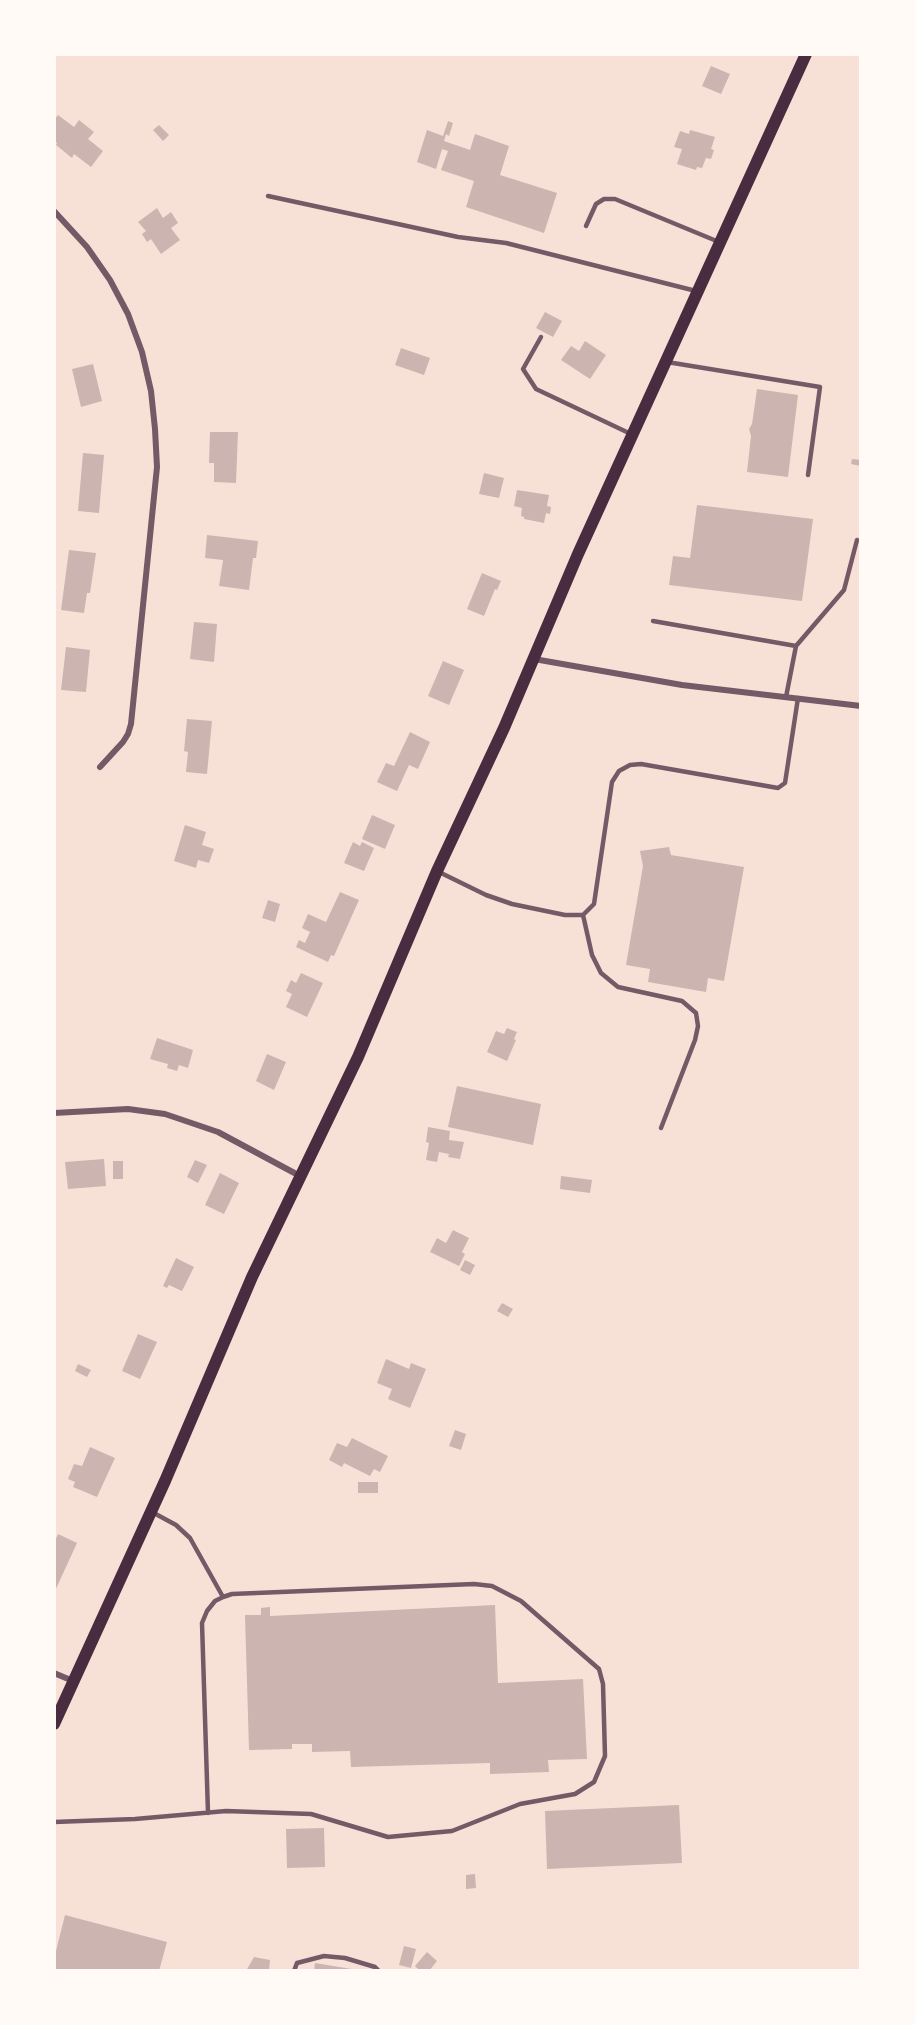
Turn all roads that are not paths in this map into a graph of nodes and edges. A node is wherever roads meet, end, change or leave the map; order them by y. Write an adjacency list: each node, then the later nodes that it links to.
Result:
1 (806, 54): 5 (main road)
2 (268, 196): 6 (lane)
3 (54, 211): 18 (street)
4 (586, 226): 5 (lane)
5 (721, 242): 6 (main road)
6 (699, 292): 8 (main road)
7 (541, 337): 9 (lane)
8 (667, 362): 9 (main road); 10 (lane)
9 (633, 435): 14 (main road)
10 (808, 475)
11 (857, 540): 13 (lane)
12 (653, 621): 13 (lane)
13 (796, 646): 15 (lane)
14 (534, 659): 15 (street); 19 (main road)
15 (786, 697): 16 (street)
16 (798, 698): 17 (street); 20 (lane)
17 (861, 706)
18 (100, 767)
19 (437, 871): 20 (lane); 23 (main road)
20 (583, 915): 22 (lane)
21 (54, 1113): 23 (street)
22 (661, 1128)
23 (301, 1177): 24 (main road)
24 (151, 1512): 25 (lane); 27 (main road)
25 (223, 1597): 29 (lane); 29 (lane)
26 (54, 1673): 27 (street)
27 (73, 1681): 28 (main road)
28 (54, 1724)
29 (208, 1813): 30 (lane)
30 (54, 1822)
31 (294, 1971): 32 (lane)
32 (379, 1971)

